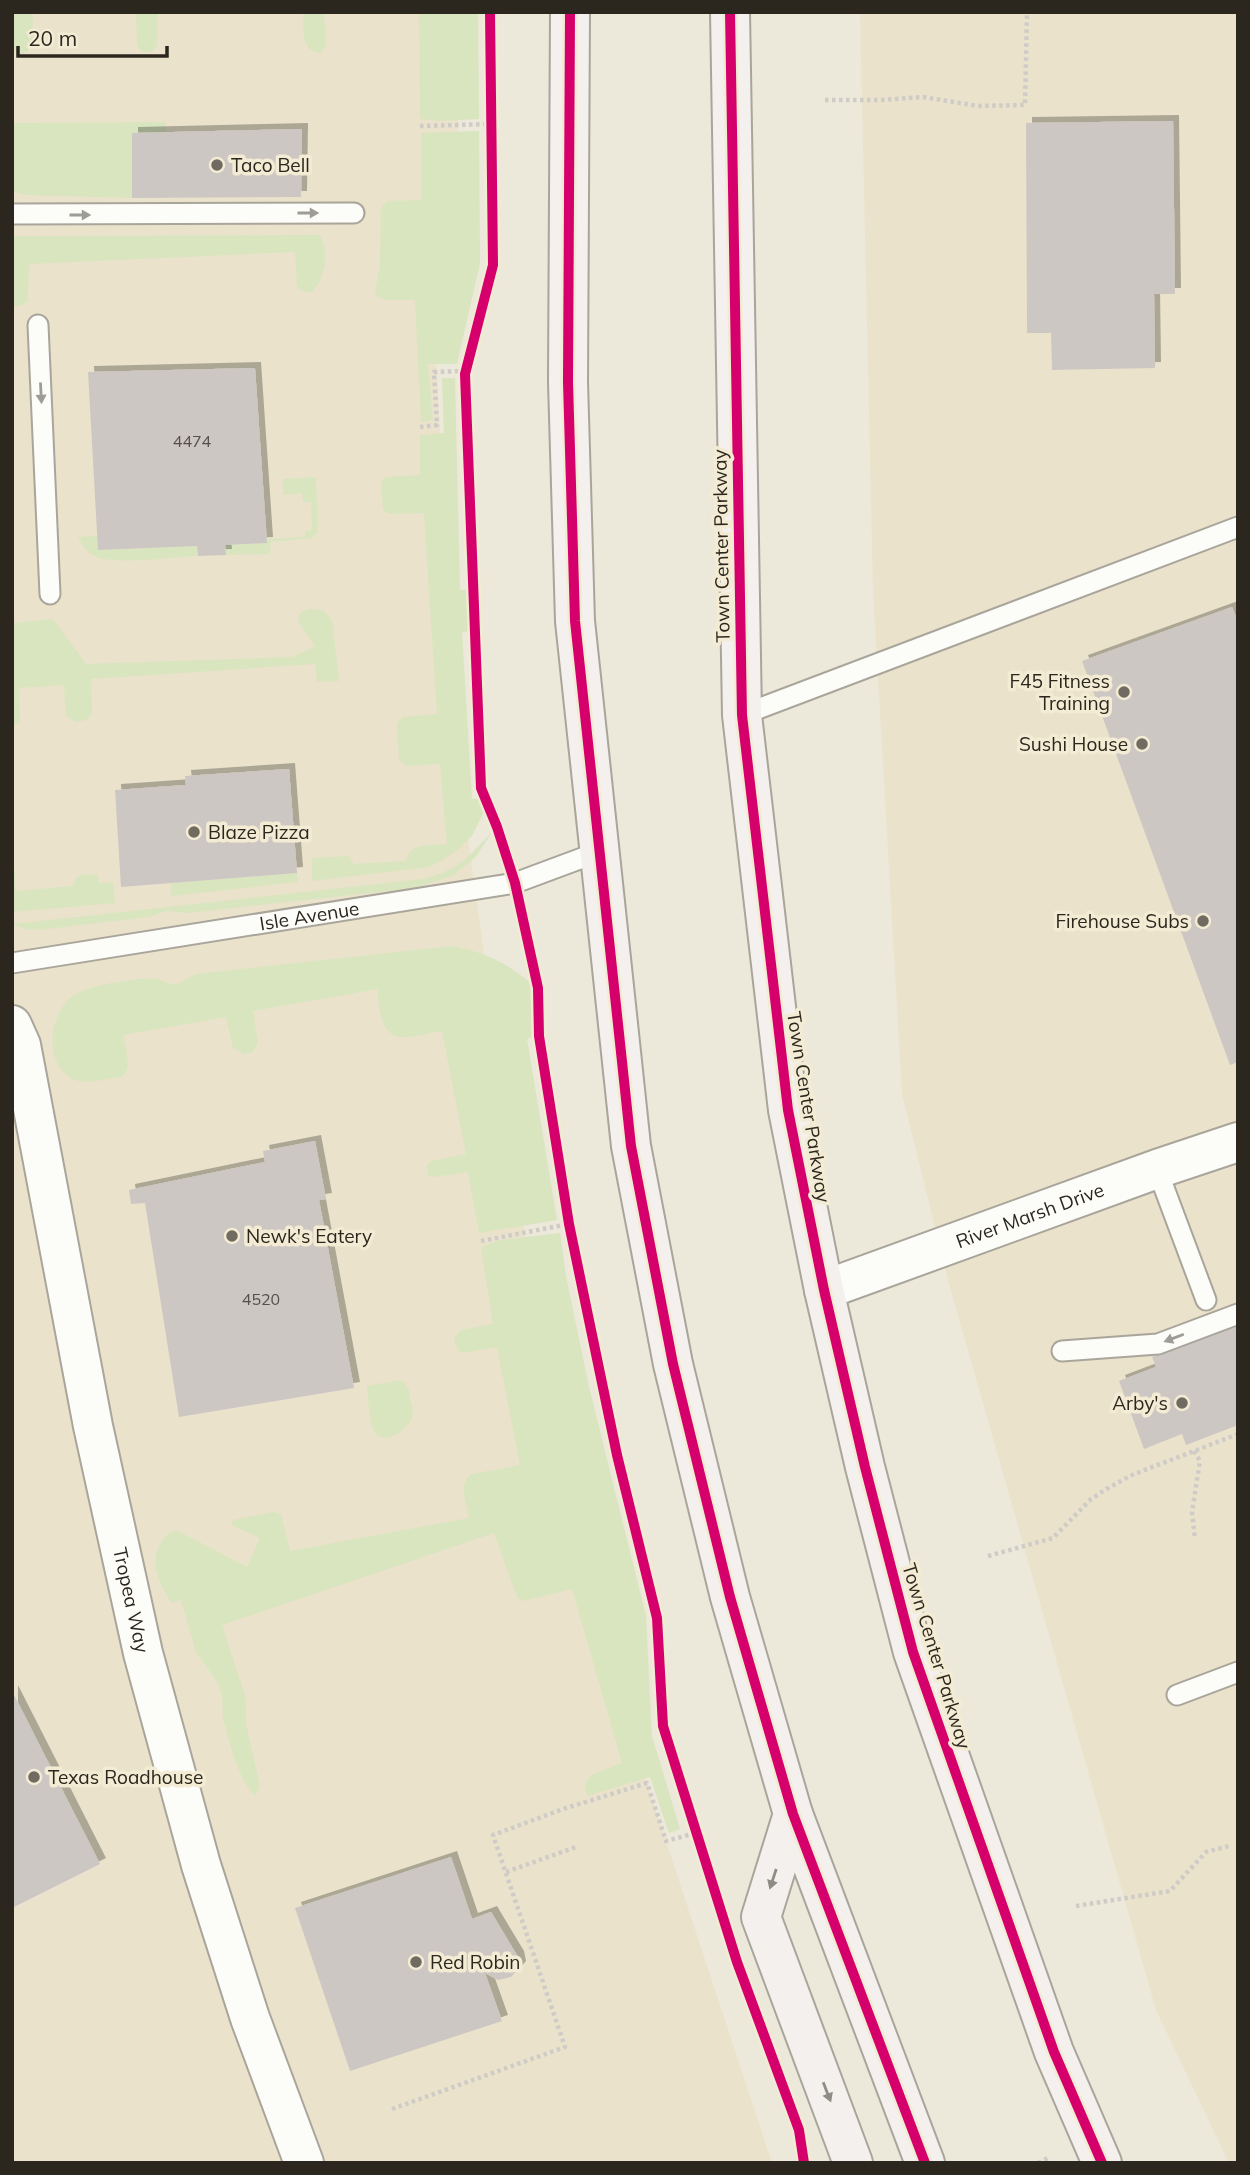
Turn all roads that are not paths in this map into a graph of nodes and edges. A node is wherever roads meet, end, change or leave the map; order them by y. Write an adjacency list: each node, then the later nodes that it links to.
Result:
1 (570, 12): 9 (main road)
2 (730, 12): 8 (main road, Town Center Parkway)
3 (354, 213): 4 (lane, one-way to 3)
4 (12, 214)
5 (37, 325): 7 (lane, one-way to 7)
6 (1238, 527): 8 (lane)
7 (50, 594)
8 (742, 715): 14 (main road, Town Center Parkway)
9 (601, 850): 10 (lane, Isle Avenue); 20 (main road)
10 (12, 962)
11 (12, 1025): 21 (street, Tropea Way)
12 (1238, 1142): 13 (street, River Marsh Drive)
13 (1157, 1169): 14 (street, River Marsh Drive); 15 (lane)
14 (824, 1290): 24 (main road, Town Center Parkway)
15 (1206, 1300)
16 (1238, 1314): 17 (lane, one-way to 17)
17 (1062, 1351)
18 (1238, 1672): 19 (lane)
19 (1177, 1695)
20 (793, 1814): 22 (main road, one-way to 22); 23 (main road)
21 (304, 2163)
22 (853, 2163)
23 (925, 2163)
24 (1102, 2163)

